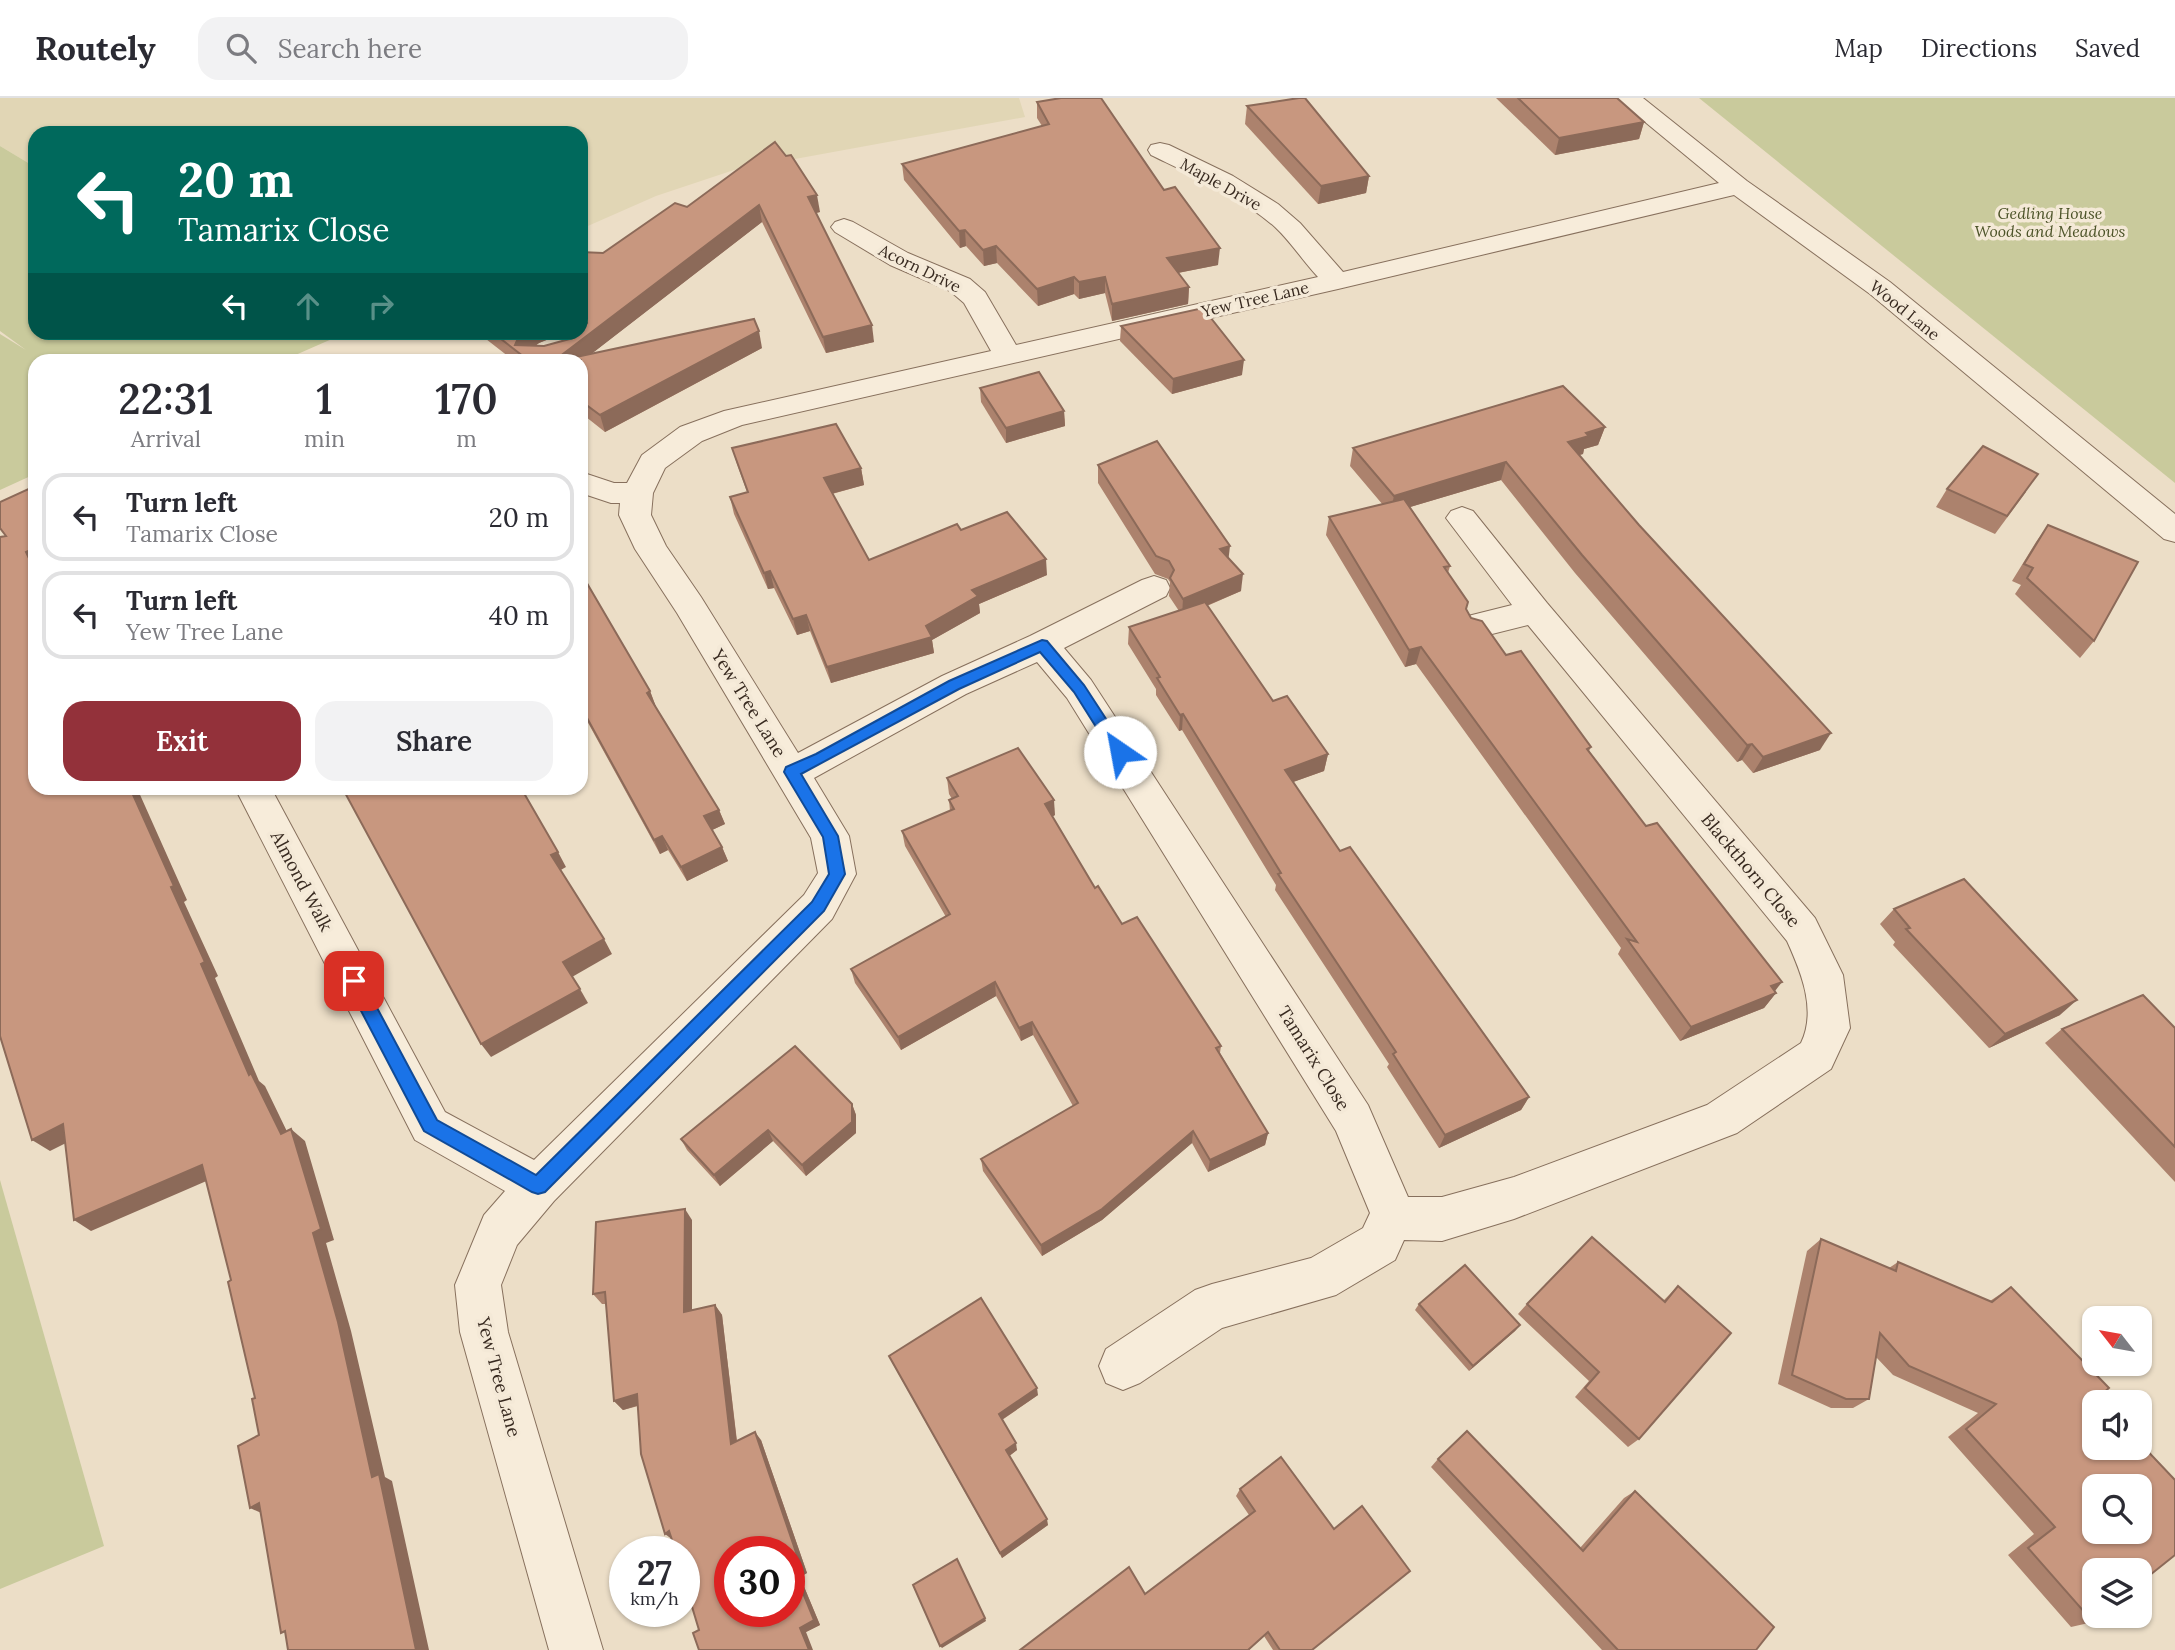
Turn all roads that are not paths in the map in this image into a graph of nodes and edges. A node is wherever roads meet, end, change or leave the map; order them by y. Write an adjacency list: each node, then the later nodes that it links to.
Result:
1 (1628, 98): 3 (street, Wood Lane)
2 (1160, 150): 5 (street, Maple Drive)
3 (1738, 186): 5 (street, Yew Tree Lane); 10 (street, Wood Lane)
4 (844, 228): 6 (street, Acorn Drive)
5 (1338, 281): 6 (street, Yew Tree Lane)
6 (1008, 355): 8 (street, Yew Tree Lane)
7 (588, 485): 8 (street)
8 (637, 494): 15 (street, Yew Tree Lane)
9 (1462, 518): 12 (street, Blackthorn Close)
10 (2175, 531)
11 (1154, 588): 14 (street)
12 (1535, 611): 13 (street); 18 (street, Blackthorn Close)
13 (1480, 625)
14 (1042, 645): 15 (street); 18 (street, Tamarix Close)
15 (792, 772): 17 (street, Yew Tree Lane)
16 (257, 795): 17 (street, Almond Walk)
17 (538, 1186): 20 (street, Yew Tree Lane)
18 (1393, 1214): 19 (street)
19 (1123, 1366)
20 (576, 1650)

